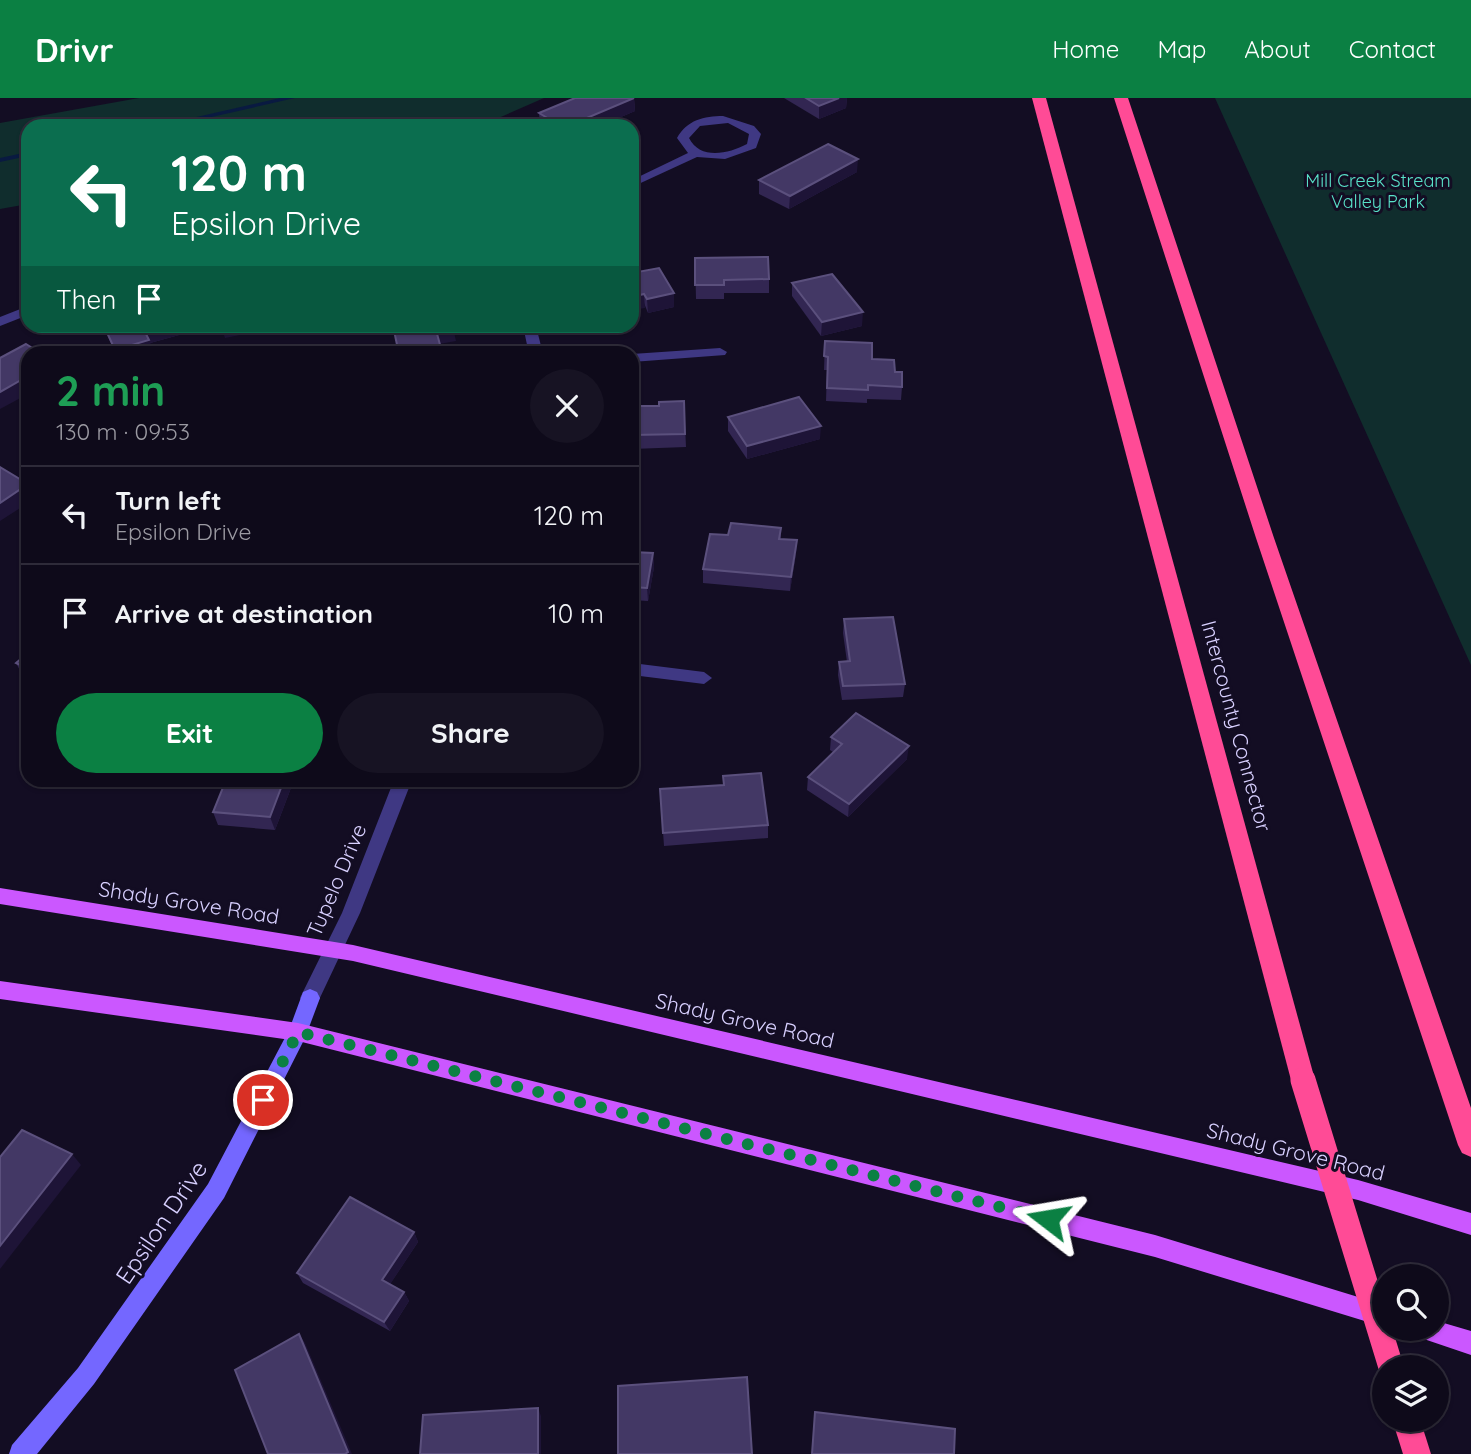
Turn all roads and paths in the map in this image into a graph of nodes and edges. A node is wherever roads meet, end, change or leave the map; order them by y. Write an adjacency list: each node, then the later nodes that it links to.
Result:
1 (1039, 98): 22 (highway, Intercounty Connector, bridge)
2 (1121, 98): 17 (highway)
3 (697, 153): 3 (street); 4 (street)
4 (639, 181)
5 (21, 313): 6 (street)
6 (0, 322)
7 (720, 352): 8 (street)
8 (639, 358)
9 (639, 670): 10 (street)
10 (704, 678)
11 (400, 787): 13 (street, Tupelo Drive)
12 (0, 896): 13 (main road, Shady Grove Road)
13 (331, 950): 15 (street, Tupelo Drive); 18 (main road, Shady Grove Road)
14 (0, 990): 16 (main road)
15 (310, 998): 16 (street, Epsilon Drive)
16 (298, 1032): 19 (main road); 24 (street, Epsilon Drive)
17 (1467, 1135)
18 (1471, 1224)
19 (1372, 1312)
20 (1449, 1336): 21 (main road)
21 (1471, 1343)
22 (1387, 1355)
23 (1410, 1432): 25 (highway)
24 (21, 1454)
25 (1417, 1454)

